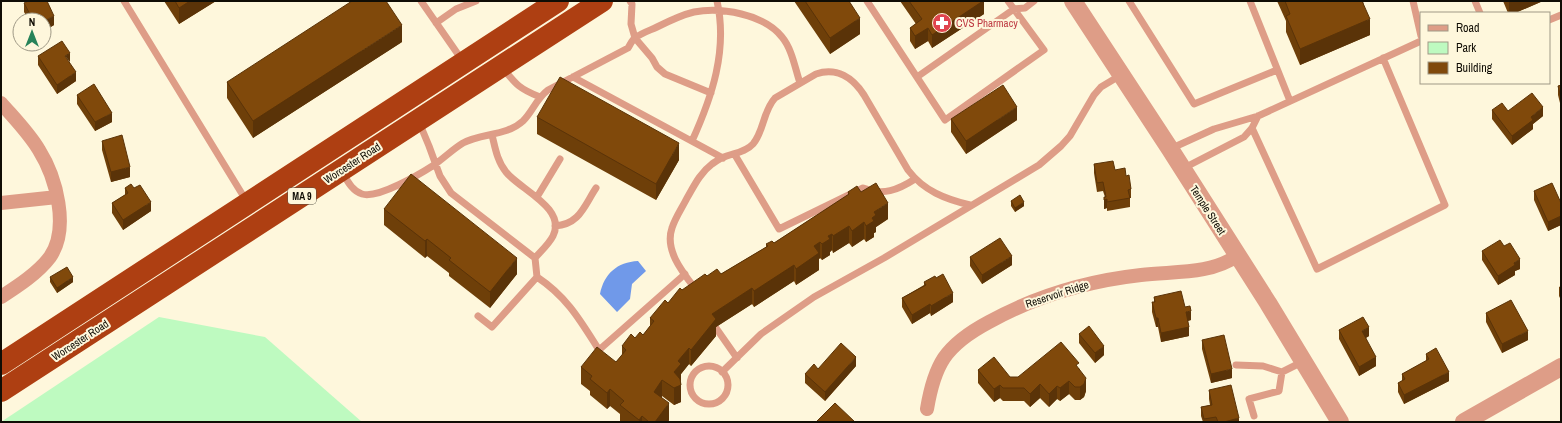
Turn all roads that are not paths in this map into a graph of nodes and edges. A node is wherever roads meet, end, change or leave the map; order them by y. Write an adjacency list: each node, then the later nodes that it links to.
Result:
1 (124, 1): 55 (lane)
2 (421, 1): 22 (lane)
3 (476, 1): 22 (lane)
4 (558, 1): 27 (highway, Worcester Road / MA 9)
5 (602, 1): 28 (highway, Worcester Road / MA 9)
6 (630, 1): 24 (lane)
7 (717, 1): 18 (lane)
8 (867, 1): 32 (lane)
9 (1008, 1): 17 (lane)
10 (1014, 1): 17 (lane)
11 (1034, 1): 17 (lane)
12 (1073, 1): 30 (street, Temple Street)
13 (1129, 1): 29 (lane)
14 (1250, 1): 29 (lane)
15 (1413, 1): 23 (lane)
16 (1474, 1): 19 (lane)
17 (1014, 9): 32 (lane); 32 (lane)
18 (719, 11): 24 (lane); 33 (lane); 34 (lane)
19 (1480, 12)
20 (1561, 15): 21 (lane)
21 (1550, 20)
22 (436, 23): 27 (lane)
23 (1420, 32)
24 (635, 38): 31 (lane); 34 (lane)
25 (1420, 41): 26 (lane)
26 (1383, 58): 36 (lane); 40 (lane)
27 (464, 63): 55 (highway, Worcester Road / MA 9)
28 (501, 66): 35 (lane); 39 (highway, Worcester Road / MA 9)
29 (1278, 70): 36 (lane)
30 (1121, 75): 43 (street, Temple Street); 56 (lane)
31 (573, 77): 35 (lane); 42 (lane)
32 (917, 77)
33 (800, 83): 44 (lane); 50 (lane)
34 (711, 93): 42 (lane)
35 (540, 97): 41 (lane)
36 (1290, 101): 38 (lane)
37 (1, 103): 52 (street)
38 (1258, 116): 40 (lane); 43 (lane)
39 (418, 120): 47 (lane); 49 (highway, Worcester Road / MA 9)
40 (1252, 128): 48 (lane)
41 (492, 135): 47 (lane); 53 (lane)
42 (692, 141): 45 (lane)
43 (1170, 149): 48 (street, Temple Street)
44 (735, 154): 45 (lane); 50 (lane)
45 (723, 158): 60 (lane)
46 (560, 159): 53 (lane)
47 (435, 164): 49 (lane); 59 (lane)
48 (1182, 169): 58 (street, Temple Street)
49 (342, 170): 73 (highway, Worcester Road / MA 9)
50 (915, 179): 56 (lane)
51 (596, 188): 57 (lane)
52 (57, 197): 54 (street); 63 (street)
53 (537, 197): 57 (lane)
54 (1, 203)
55 (248, 203): 68 (highway, Worcester Road / MA 9)
56 (970, 205): 66 (lane)
57 (555, 226): 59 (lane)
58 (1238, 256): 67 (street, Temple Street); 74 (street, Reservoir Ridge)
59 (535, 258): 61 (lane)
60 (685, 274): 61 (lane); 62 (lane)
61 (537, 277): 64 (lane)
62 (699, 294)
63 (1, 297)
64 (478, 316)
65 (716, 328): 66 (lane)
66 (737, 358): 71 (lane)
67 (1303, 362): 72 (lane); 77 (street, Temple Street)
68 (1, 364)
69 (1236, 366): 72 (lane)
70 (1561, 367): 76 (street)
71 (722, 372): 71 (lane)
72 (1282, 372): 75 (lane)
73 (1, 391)
74 (927, 409)
75 (1254, 416)
76 (1468, 421)
77 (1340, 422)

